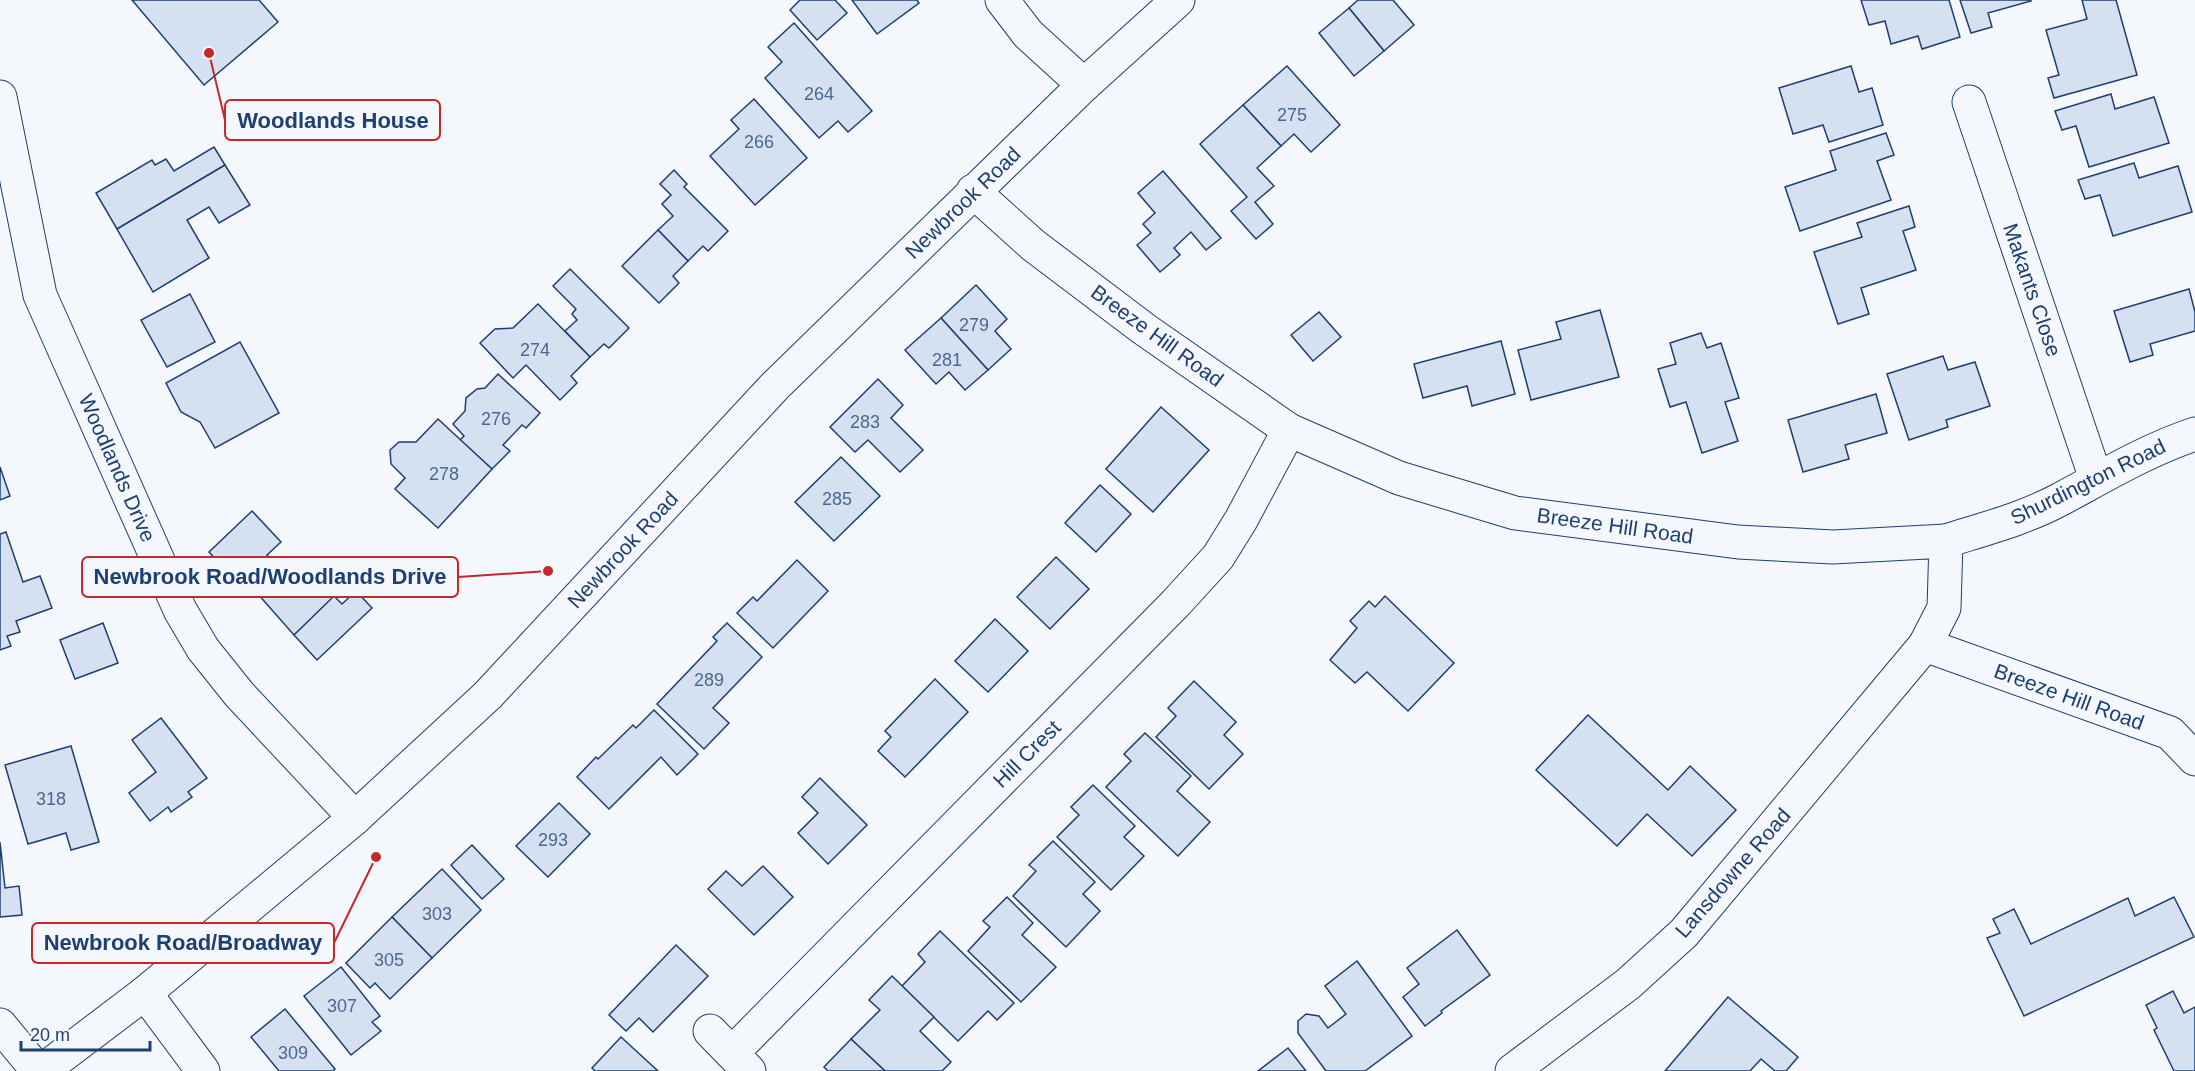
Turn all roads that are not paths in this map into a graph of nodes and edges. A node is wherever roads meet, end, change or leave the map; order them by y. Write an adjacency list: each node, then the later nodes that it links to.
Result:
1 (1002, 0): 3 (main road)
2 (1178, 0): 3 (main road, Newbrook Road)
3 (1084, 85): 6 (main road, Newbrook Road)
4 (0, 97): 13 (main road, Woodlands Drive)
5 (1969, 102): 9 (main road, Makants Close)
6 (974, 192): 7 (main road, Breeze Hill Road); 13 (main road, Newbrook Road)
7 (1289, 430): 10 (main road, Breeze Hill Road); 16 (main road, Hill Crest)
8 (2195, 434): 9 (main road, Shurdington Road)
9 (2096, 479): 10 (main road, Shurdington Road)
10 (1946, 541): 11 (main road)
11 (1925, 645): 12 (main road, Breeze Hill Road); 19 (main road, Lansdowne Road)
12 (2195, 759)
13 (355, 818): 14 (main road, Newbrook Road)
14 (145, 993): 17 (main road, Newbrook Road); 18 (main road)
15 (0, 1025): 17 (main road)
16 (730, 1052)
17 (40, 1071)
18 (203, 1071)
19 (1512, 1071)

